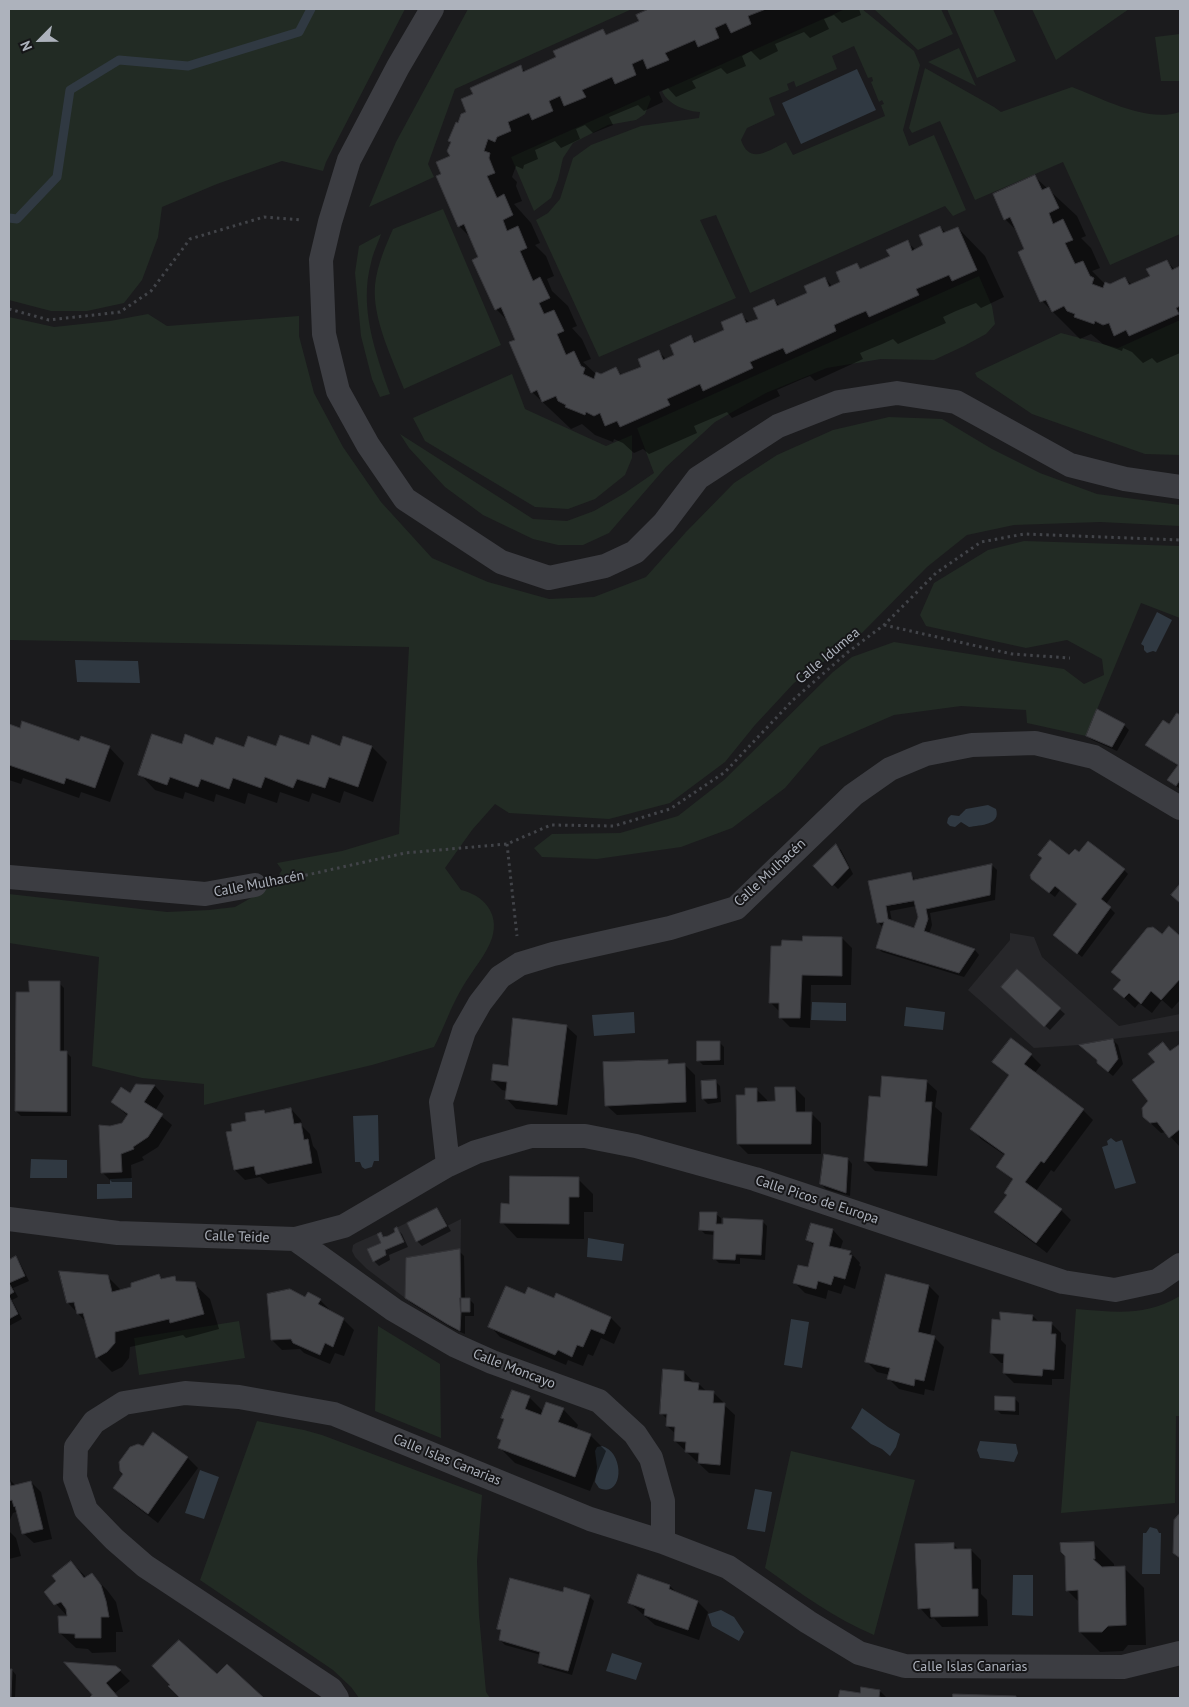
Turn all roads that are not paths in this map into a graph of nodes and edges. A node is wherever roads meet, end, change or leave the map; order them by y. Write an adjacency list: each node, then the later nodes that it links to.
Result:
1 (432, 9): 2 (street)
2 (1180, 487)
3 (1180, 808): 6 (street, Calle Mulhacén)
4 (9, 877): 5 (street, Calle Mulhacén)
5 (255, 885)
6 (448, 1165): 8 (street, Calle Teide); 9 (street, Calle Picos de Europa)
7 (9, 1219): 8 (street, Calle Teide)
8 (295, 1239): 10 (street, Calle Moncayo)
9 (1180, 1265)
10 (663, 1542): 11 (street, Calle Islas Canarias); 12 (street, Calle Islas Canarias)
11 (1180, 1653)
12 (337, 1698)

